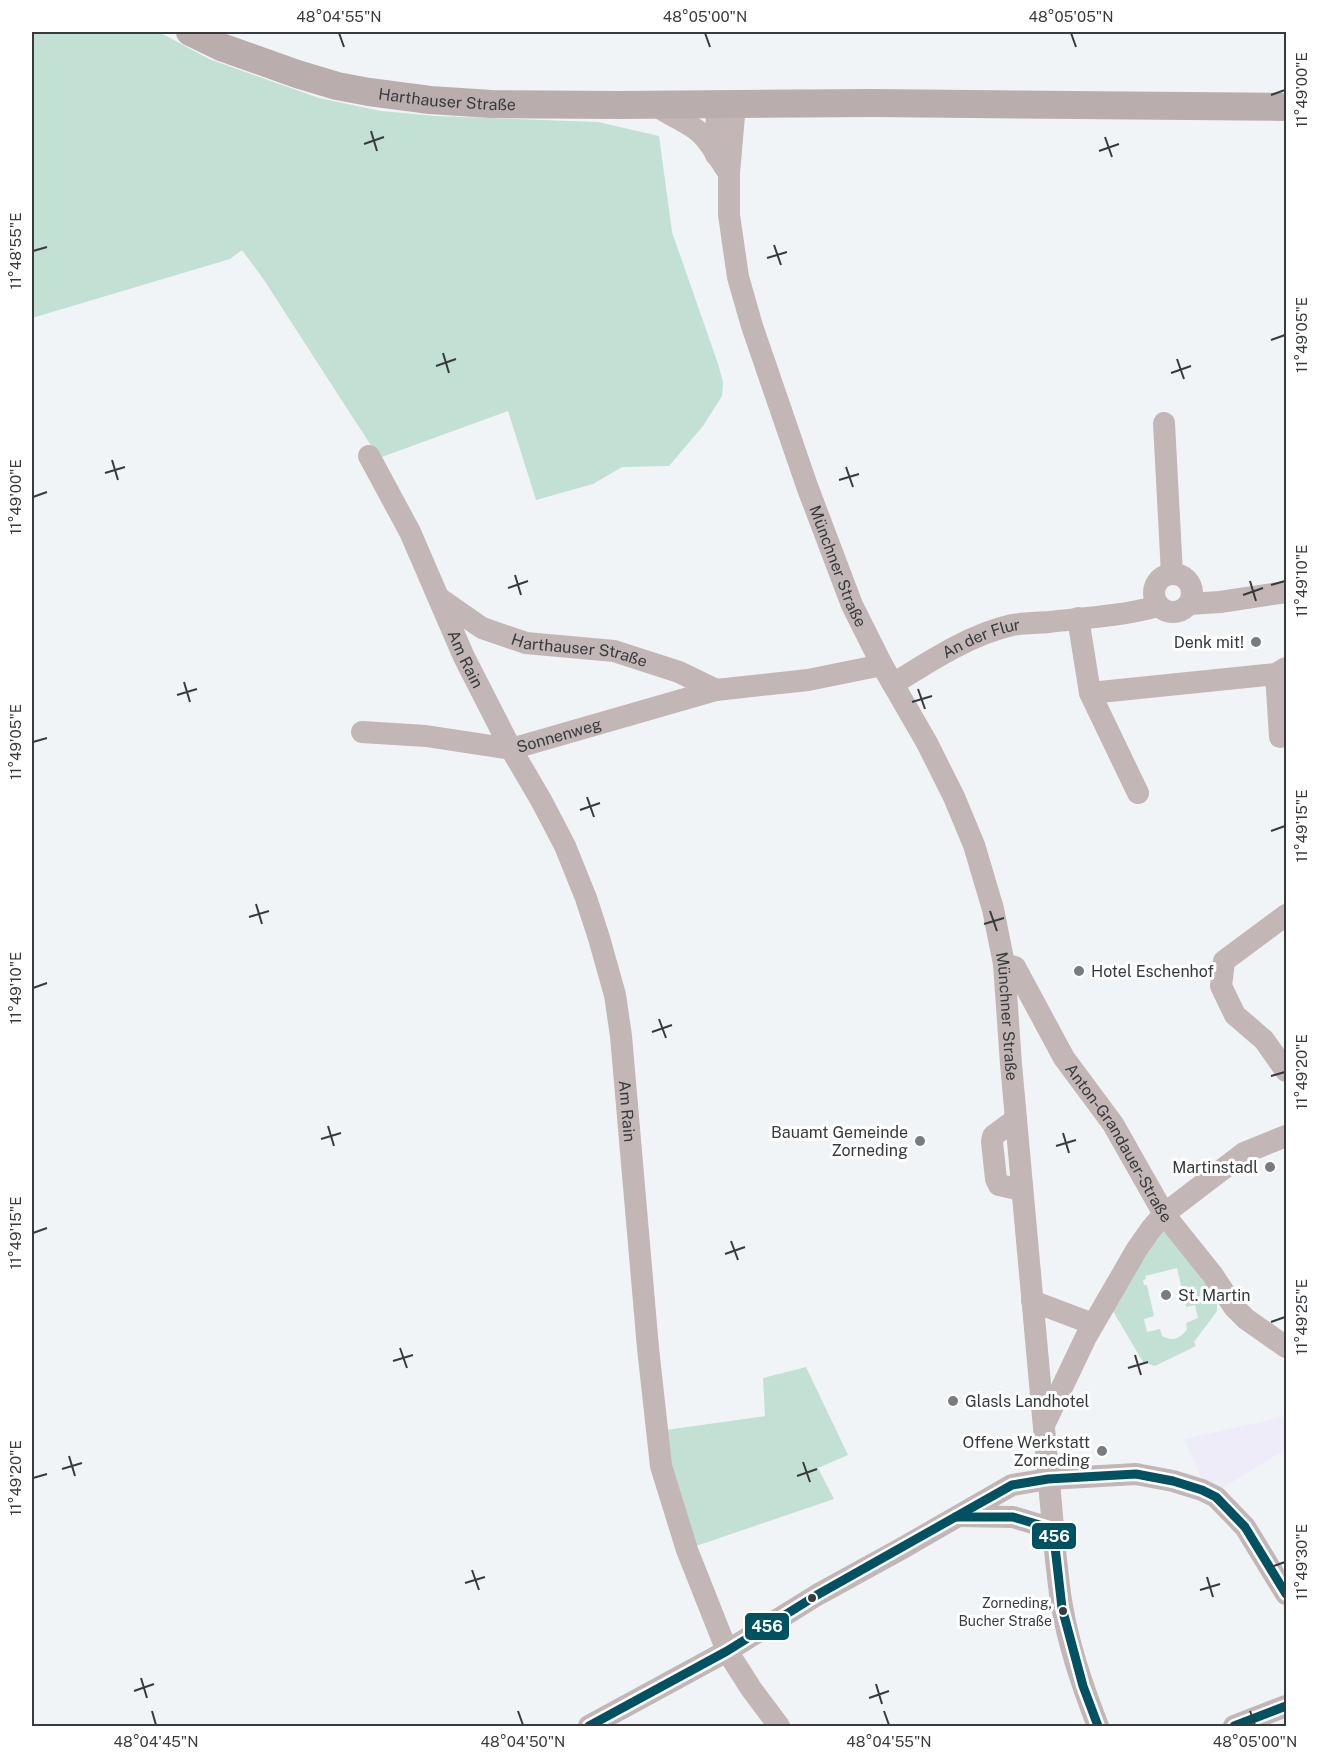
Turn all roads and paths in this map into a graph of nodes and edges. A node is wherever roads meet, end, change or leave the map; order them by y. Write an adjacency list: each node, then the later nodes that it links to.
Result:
1 (190, 32): 2 (main road, Harthauser Straße)
2 (653, 104): 3 (main road, Harthauser Straße); 5 (street)
3 (726, 104): 4 (main road, Harthauser Straße); 5 (street, Münchner Straße)
4 (1287, 107)
5 (723, 164): 15 (street, Münchner Straße)
6 (1164, 423): 8 (street)
7 (369, 456): 10 (street)
8 (1172, 574): 11 (street); 12 (street)
9 (1287, 592): 11 (street, An der Flur)
10 (439, 598): 16 (street, Harthauser Straße); 20 (street, Am Rain)
11 (1189, 604): 12 (street, An der Flur)
12 (1158, 606): 13 (street, An der Flur)
13 (1078, 618): 15 (street, An der Flur); 17 (street)
14 (1281, 671): 17 (street); 19 (street)
15 (887, 674): 16 (street); 23 (street, Münchner Straße)
16 (716, 690): 20 (street, Sonnenweg)
17 (1090, 693): 21 (street)
18 (362, 732): 20 (street, Sonnenweg)
19 (1280, 737)
20 (511, 749): 35 (street, Am Rain)
21 (1138, 793)
22 (1287, 915): 24 (street)
23 (1004, 964): 26 (street, Anton-Grandauer-Straße); 27 (street, Münchner Straße)
24 (1287, 1071)
25 (1287, 1136): 26 (street)
26 (1164, 1214): 28 (street, Anton-Grandauer-Straße); 29 (street)
27 (1032, 1301): 28 (street); 30 (street, Münchner Straße)
28 (1093, 1324): 30 (street, Anton-Grandauer-Straße)
29 (1287, 1347)
30 (1043, 1426): 31 (street, Münchner Straße)
31 (1048, 1479): 32 (street); 33 (street, Münchner Straße); 34 (street)
32 (958, 1516): 33 (street); 35 (street)
33 (1053, 1528): 39 (street, Münchner Straße)
34 (1287, 1594)
35 (727, 1651): 37 (street); 38 (street, Am Rain)
36 (1287, 1706): 40 (street)
37 (589, 1726)
38 (779, 1726)
39 (1098, 1726)
40 (1234, 1726)

